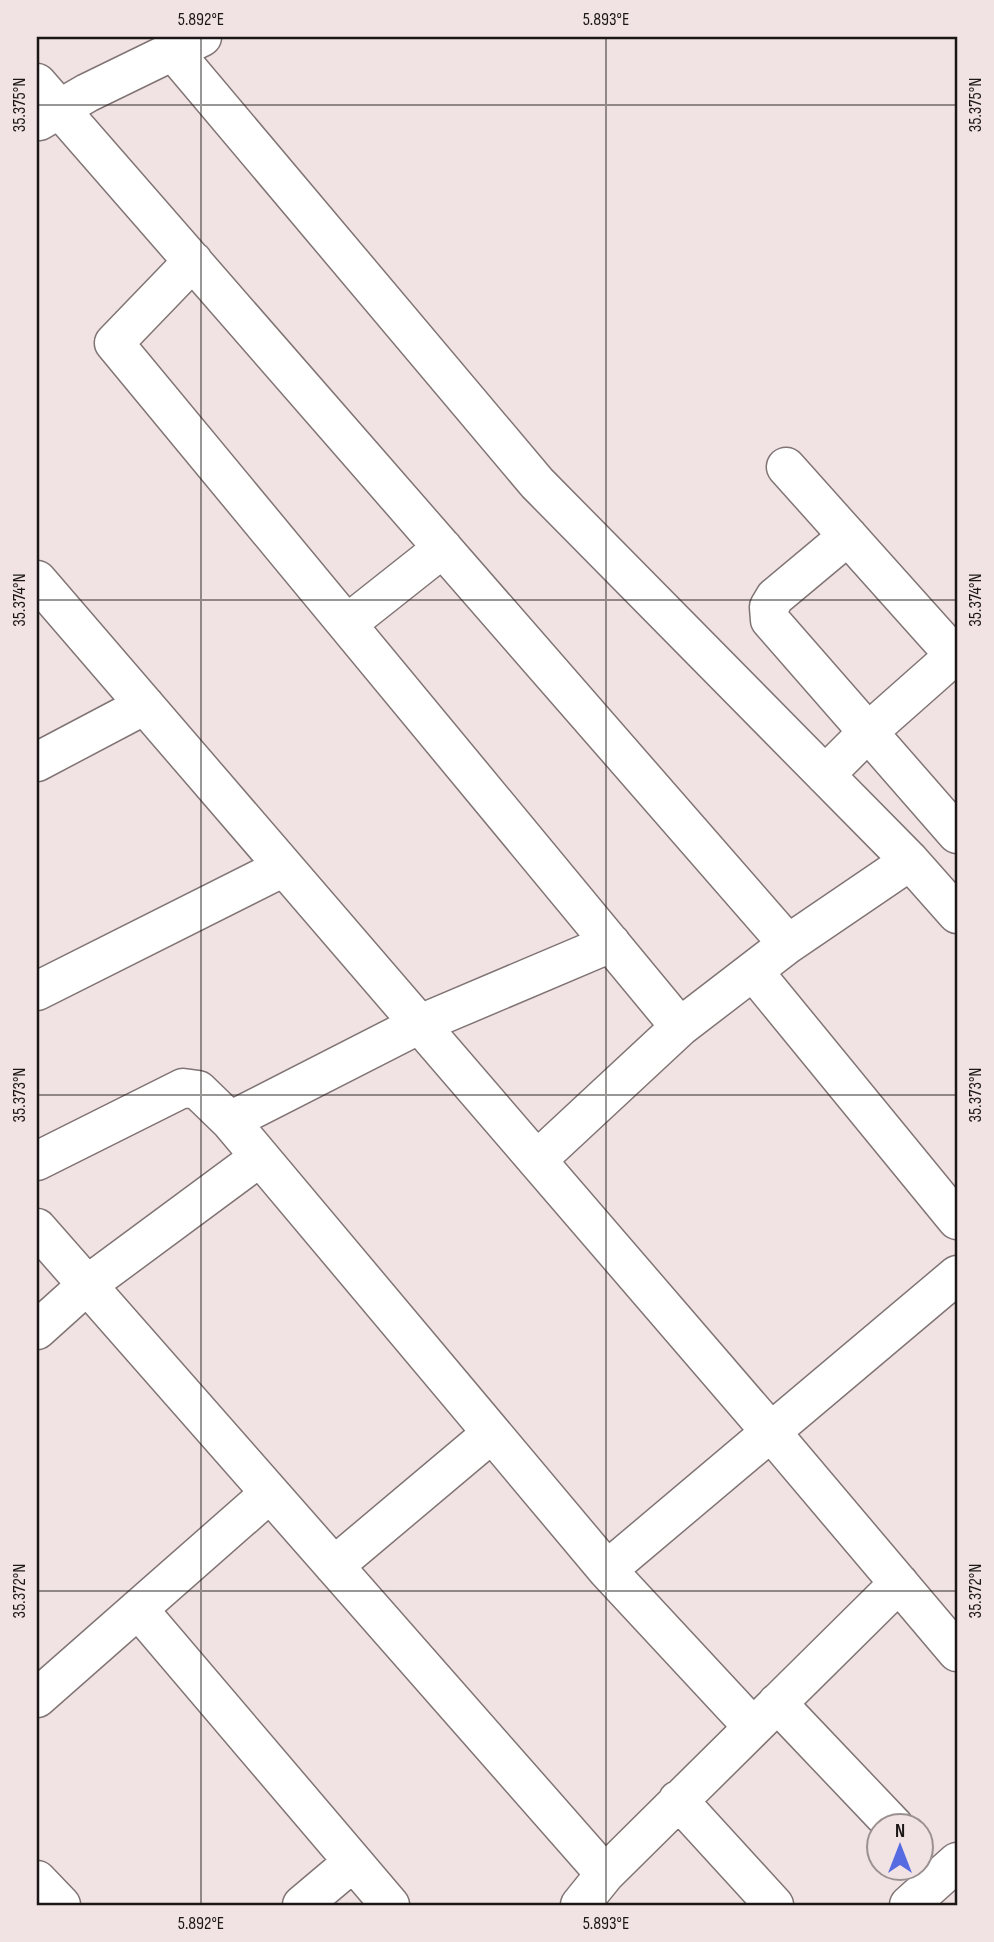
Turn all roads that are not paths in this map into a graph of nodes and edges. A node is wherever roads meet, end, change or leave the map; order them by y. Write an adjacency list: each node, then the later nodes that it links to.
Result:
1 (188, 44): 2 (street); 13 (street)
2 (45, 105): 3 (street)
3 (193, 261): 6 (street); 8 (street)
4 (786, 467): 5 (street)
5 (848, 536): 9 (street); 11 (street)
6 (443, 548): 8 (street); 19 (street)
7 (37, 580): 10 (street)
8 (347, 624): 18 (street)
9 (956, 657): 11 (street)
10 (145, 705): 12 (street); 16 (street)
11 (868, 732): 13 (street); 14 (street)
12 (37, 762)
13 (825, 775): 15 (street)
14 (957, 834)
15 (910, 861): 17 (street); 19 (street)
16 (284, 867): 21 (street); 22 (street)
17 (957, 914)
18 (611, 943): 22 (street); 23 (street)
19 (788, 944): 20 (street)
20 (754, 971): 23 (street); 28 (street)
21 (37, 991)
22 (420, 1024): 24 (street); 26 (street)
23 (681, 1027): 26 (street)
24 (230, 1121): 25 (street); 27 (street)
25 (260, 1157): 31 (street); 34 (street)
26 (537, 1160): 33 (street)
27 (37, 1161)
28 (957, 1220)
29 (37, 1228): 31 (street)
30 (957, 1275): 33 (street)
31 (87, 1285): 32 (street); 35 (street)
32 (37, 1330)
33 (770, 1431): 37 (street); 38 (street)
34 (492, 1433): 36 (street); 37 (street)
35 (270, 1493): 36 (street); 39 (street)
36 (334, 1566): 47 (street)
37 (607, 1570): 42 (street)
38 (899, 1583): 40 (street); 42 (street)
39 (138, 1609): 41 (street); 45 (street)
40 (957, 1652)
41 (37, 1698)
42 (765, 1715): 43 (street); 44 (street)
43 (678, 1800): 47 (street); 53 (street)
44 (878, 1812)
45 (353, 1862): 50 (street); 51 (street)
46 (944, 1871): 54 (street)
47 (605, 1874): 52 (street)
48 (37, 1881): 49 (street)
49 (61, 1905)
50 (302, 1905)
51 (390, 1905)
52 (580, 1905)
53 (774, 1905)
54 (909, 1905)

